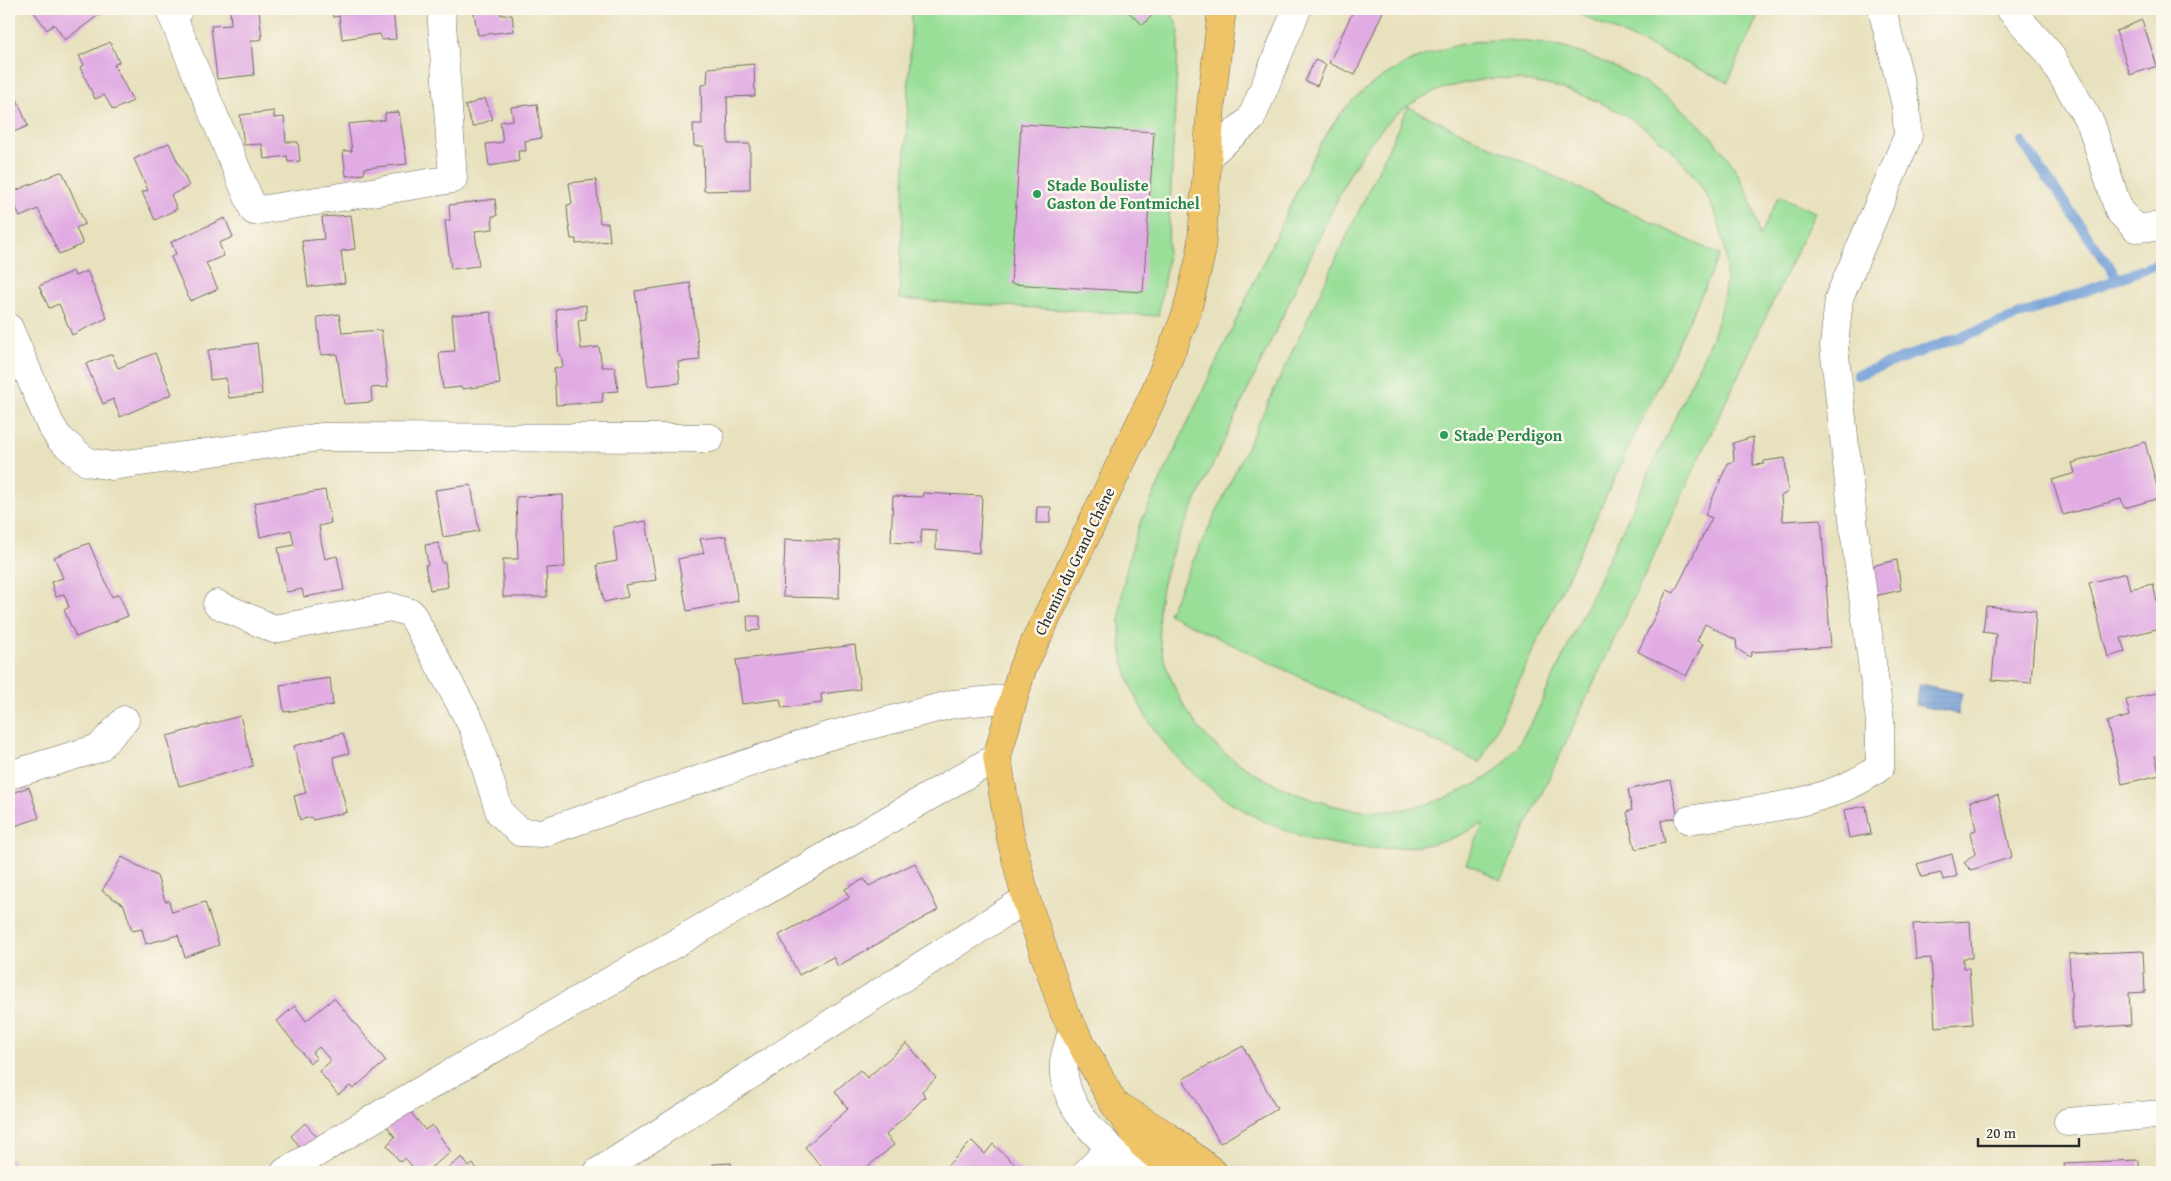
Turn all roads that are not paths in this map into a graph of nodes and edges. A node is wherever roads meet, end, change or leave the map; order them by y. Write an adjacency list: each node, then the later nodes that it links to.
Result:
1 (179, 9): 2 (street)
2 (440, 9)
3 (1222, 9): 7 (main road, Chemin du Grand Chêne)
4 (1297, 9): 7 (street)
5 (1882, 9): 16 (street)
6 (2010, 9): 8 (street)
7 (1208, 156): 12 (main road, Chemin du Grand Chêne)
8 (2162, 228)
9 (9, 328): 10 (street)
10 (710, 438)
11 (217, 604): 12 (street)
12 (1014, 698): 14 (main road, Chemin du Grand Chêne)
13 (125, 720): 15 (street)
14 (997, 756): 17 (main road, Chemin du Grand Chêne); 23 (street)
15 (9, 775)
16 (1689, 820)
17 (1026, 899): 18 (main road, Chemin du Grand Chêne); 24 (street)
18 (1073, 1028): 19 (main road, Chemin du Grand Chêne); 22 (street)
19 (1114, 1104): 27 (main road, Chemin du Grand Chêne); 28 (main road)
20 (2162, 1114): 21 (street)
21 (2068, 1122)
22 (1110, 1148): 25 (street); 26 (street)
23 (285, 1172)
24 (598, 1172)
25 (1087, 1172)
26 (1138, 1172)
27 (1175, 1172)
28 (1213, 1172)

